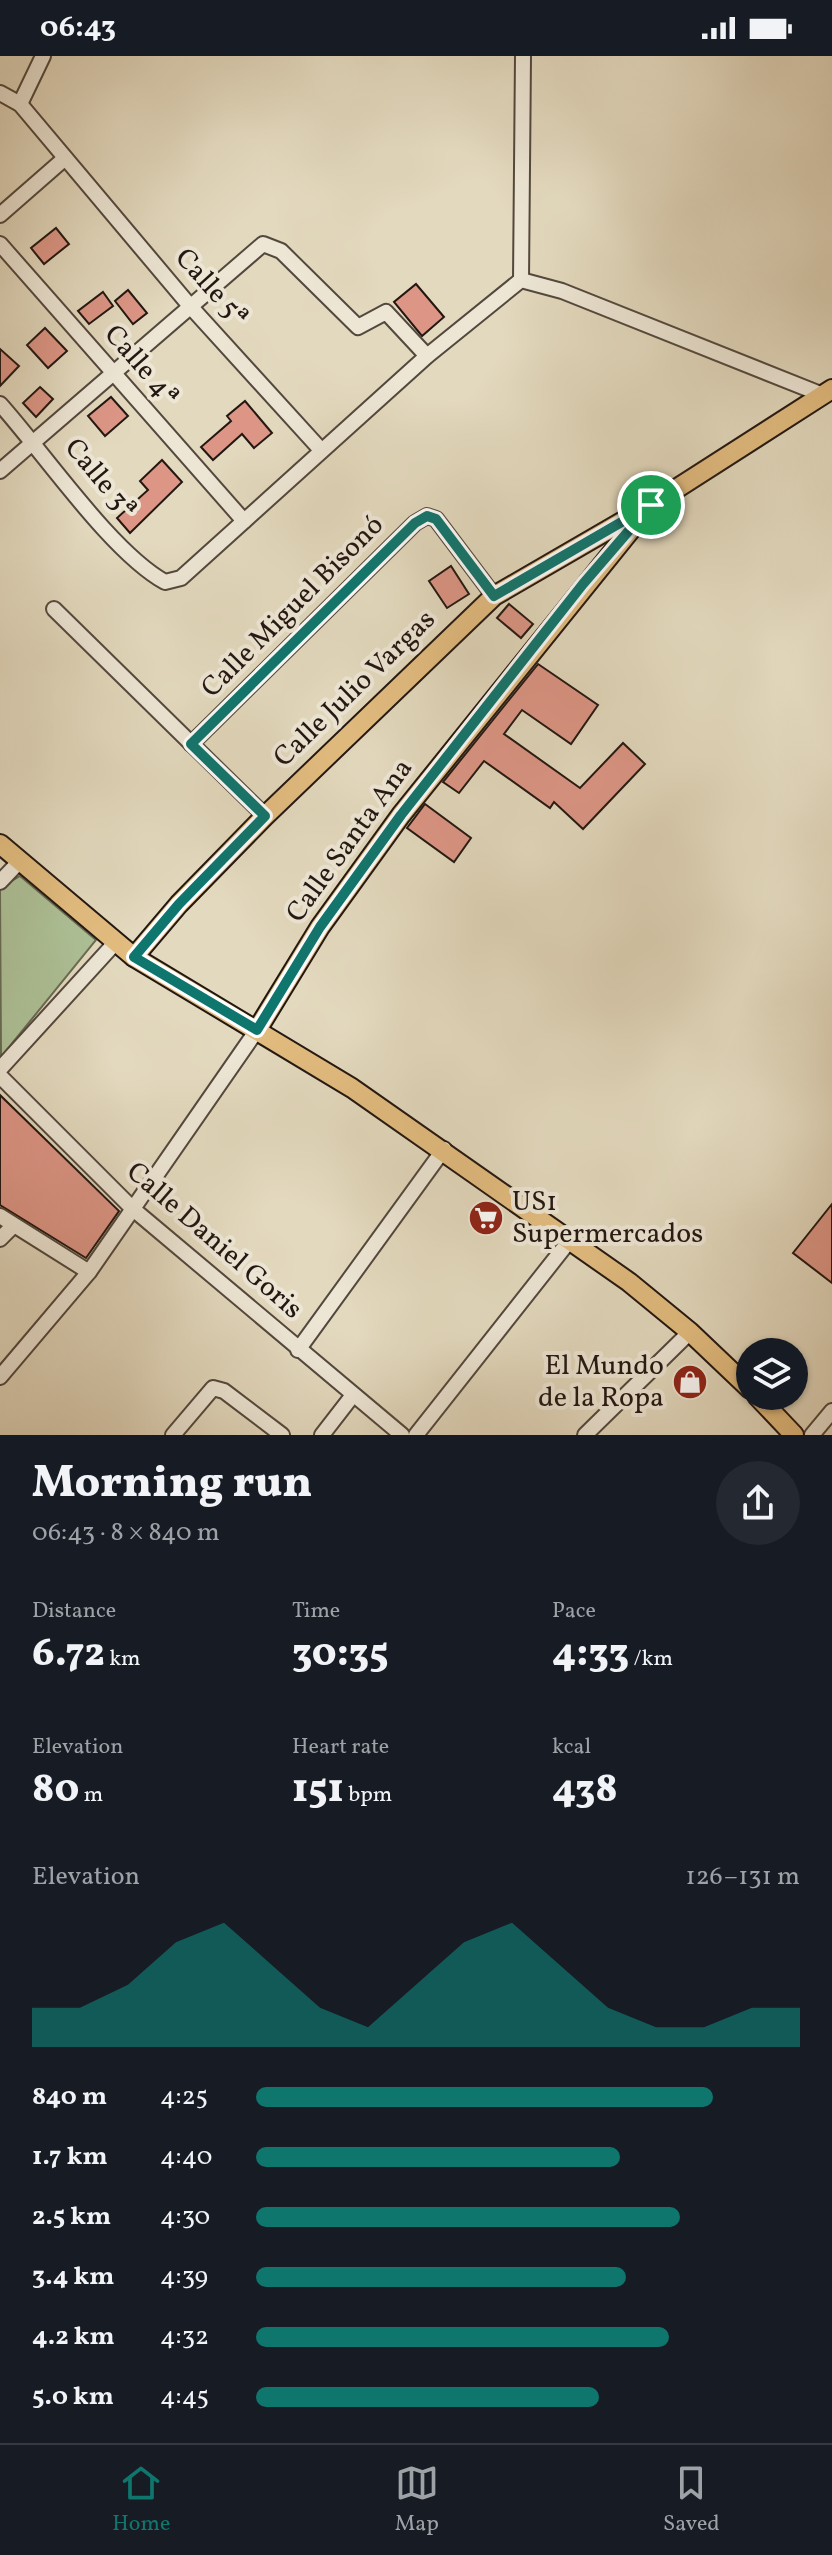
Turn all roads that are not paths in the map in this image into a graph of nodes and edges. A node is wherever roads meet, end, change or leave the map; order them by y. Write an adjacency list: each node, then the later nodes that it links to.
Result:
1 (43, 56): 4 (street)
2 (523, 56): 8 (street)
3 (0, 93): 4 (street)
4 (20, 104): 5 (street, Calle 5ª)
5 (64, 159): 6 (street); 9 (street, Calle 5ª)
6 (0, 215)
7 (0, 244): 11 (street, Calle 4ª)
8 (521, 280): 10 (street); 12 (street)
9 (190, 306): 10 (street); 11 (street); 15 (street, Calle 5ª)
10 (427, 356): 15 (street)
11 (112, 373): 14 (street); 18 (street, Calle 4ª)
12 (828, 392): 17 (main road)
13 (0, 404): 14 (street, Calle 3ª)
14 (34, 441): 16 (street); 18 (street, Calle 3ª)
15 (321, 450): 18 (street)
16 (0, 471)
17 (651, 505): 19 (main road, Calle Julio Vargas); 20 (main road, Calle Santa Ana)
18 (244, 521)
19 (562, 556): 20 (main road); 21 (main road, Calle Julio Vargas)
20 (583, 584): 30 (main road, Calle Santa Ana)
21 (494, 596): 23 (street, Calle Miguel Bisonó); 24 (main road, Calle Julio Vargas)
22 (54, 609): 23 (street)
23 (191, 744): 24 (street)
24 (265, 816): 29 (main road, Calle Julio Vargas)
25 (0, 844): 26 (main road)
26 (20, 861): 27 (street); 28 (main road)
27 (0, 882)
28 (115, 943): 29 (main road); 31 (street)
29 (134, 957): 30 (main road)
30 (257, 1030): 33 (main road); 34 (street, Calle Santa Ana)
31 (0, 1069)
32 (0, 1076): 34 (street, Calle Daniel Goris)
33 (444, 1149): 38 (main road); 41 (street)
34 (133, 1209): 39 (street, Calle Santa Ana); 41 (street, Calle Daniel Goris)
35 (0, 1216): 36 (street)
36 (13, 1226): 37 (street); 39 (street)
37 (0, 1239)
38 (570, 1240): 40 (main road); 51 (street)
39 (89, 1272): 43 (street, Calle Santa Ana)
40 (690, 1332): 42 (main road); 52 (street)
41 (298, 1350): 44 (street, Calle Daniel Goris)
42 (736, 1376)
43 (0, 1377)
44 (353, 1395): 49 (street); 50 (street, Calle Daniel Goris)
45 (770, 1410): 53 (main road)
46 (832, 1411): 54 (street)
47 (173, 1435): 48 (street)
48 (282, 1435)
49 (322, 1435)
50 (402, 1435)
51 (416, 1435)
52 (585, 1435)
53 (794, 1435)
54 (812, 1435)

